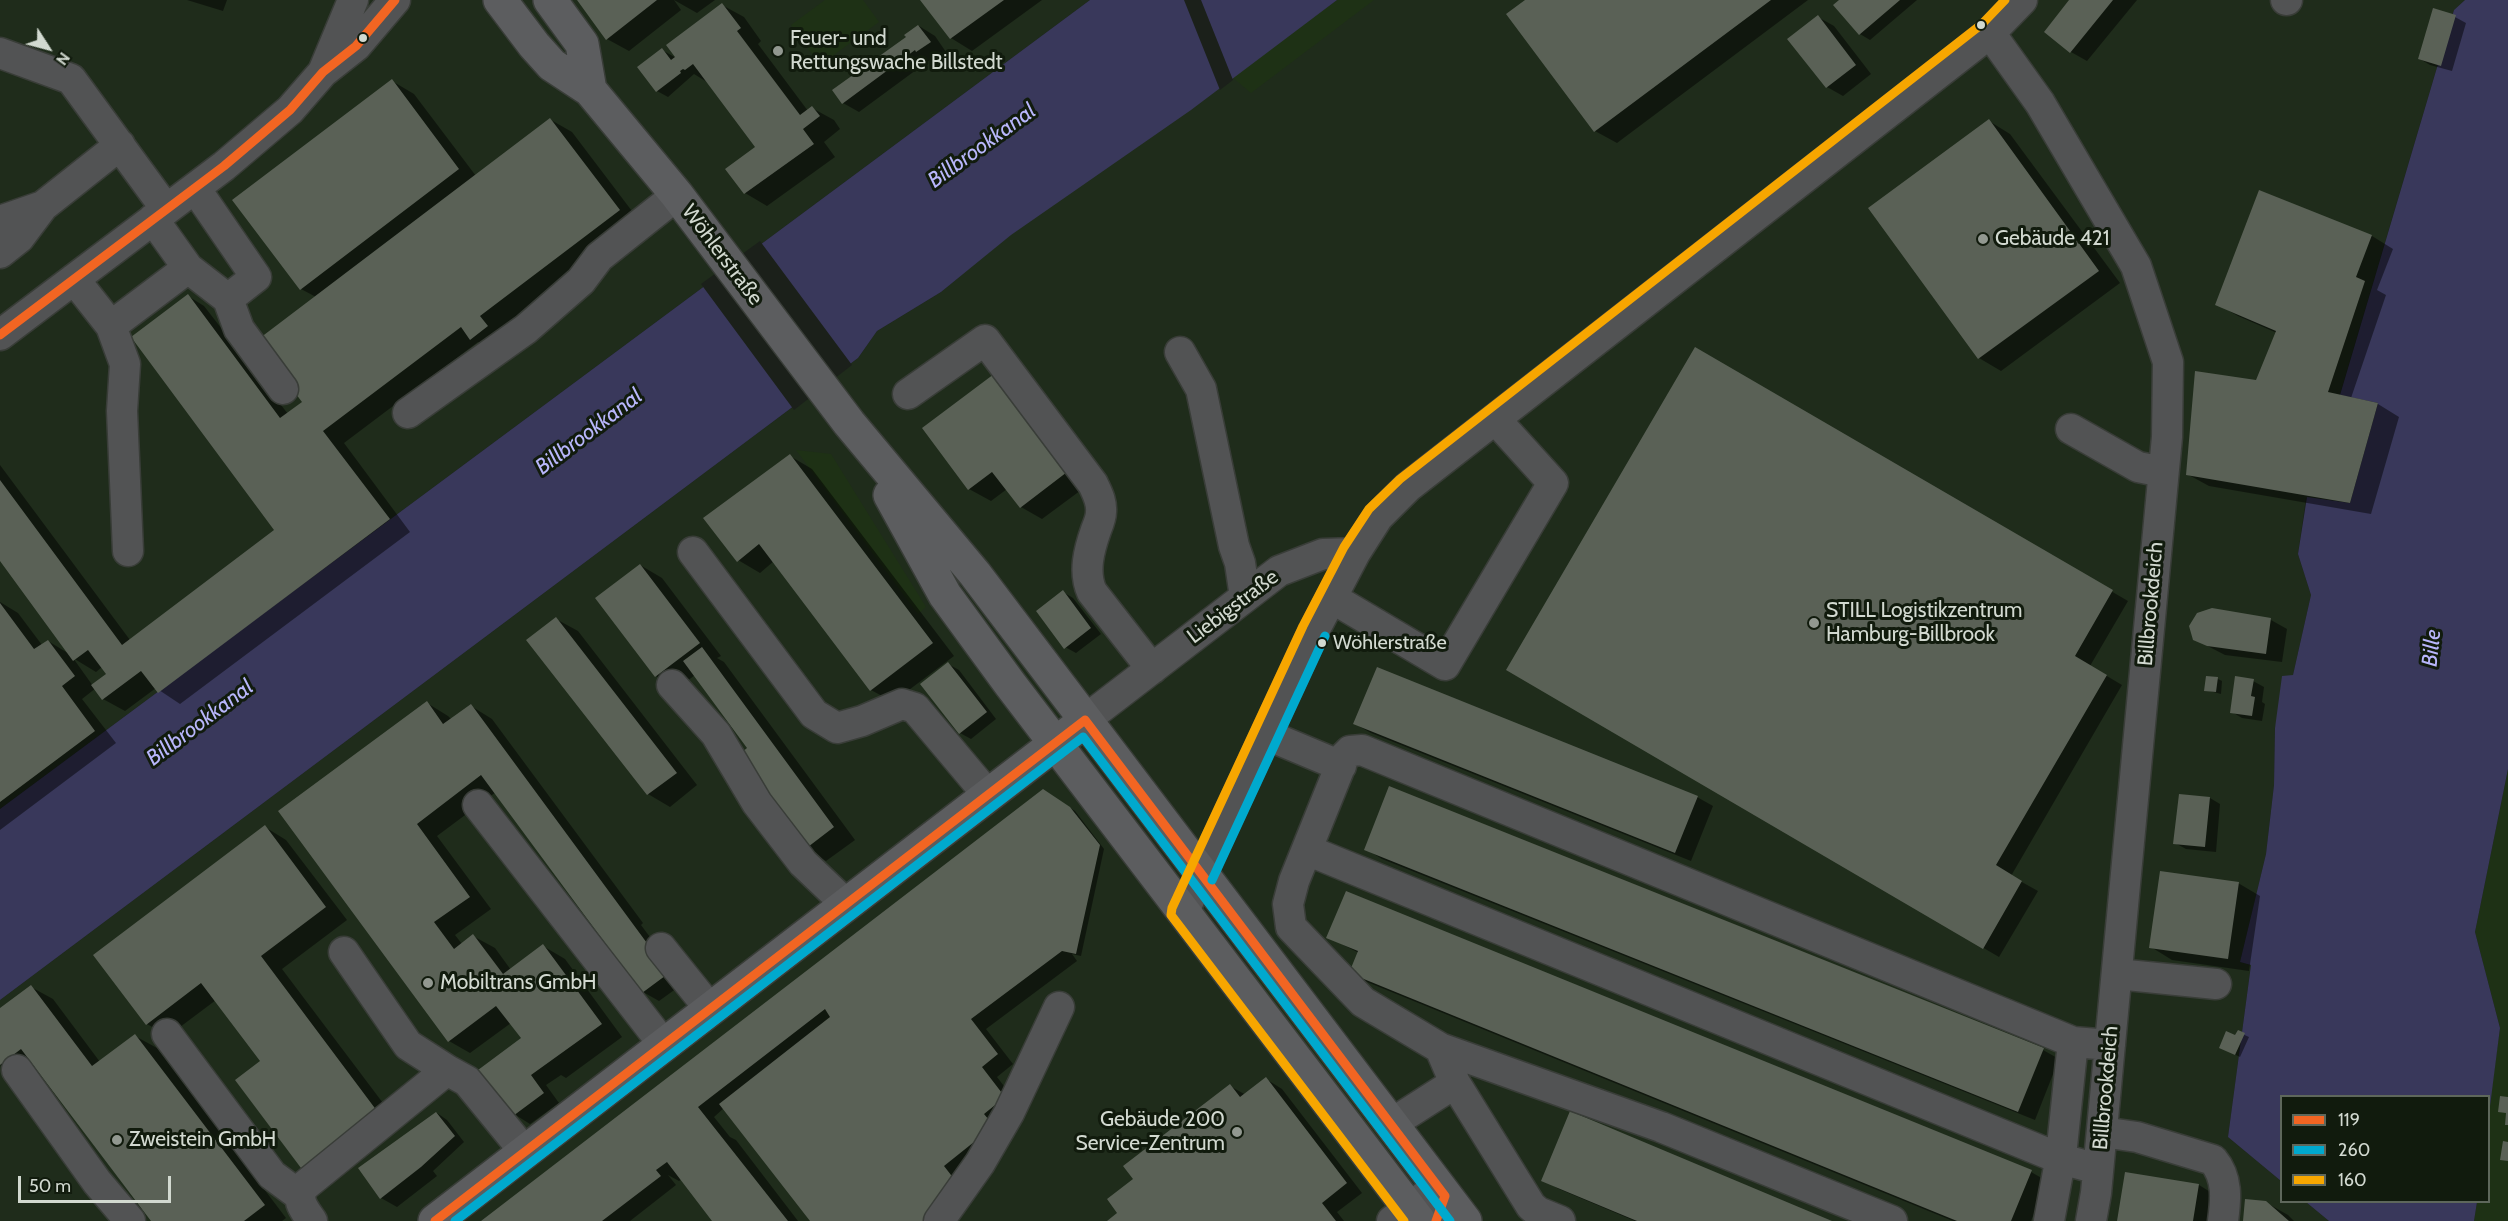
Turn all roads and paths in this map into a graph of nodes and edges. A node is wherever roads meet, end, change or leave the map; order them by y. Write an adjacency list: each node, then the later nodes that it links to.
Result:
1 (353, 0): 8 (street)
2 (396, 0): 8 (street)
3 (500, 0): 9 (main road, Wöhlerstraße)
4 (550, 0): 9 (main road, Wöhlerstraße)
5 (2022, 0): 6 (street)
6 (1990, 33): 26 (street); 29 (street, Billbrookdeich)
7 (0, 53): 10 (street)
8 (323, 72): 11 (street)
9 (590, 90): 12 (main road, Wöhlerstraße)
10 (120, 145): 13 (street); 14 (street)
11 (195, 188): 14 (street); 19 (street)
12 (677, 195): 25 (street); 27 (main road, Wöhlerstraße)
13 (43, 206): 15 (street); 16 (street)
14 (160, 214): 17 (street); 18 (street)
15 (0, 221)
16 (0, 253)
17 (188, 268): 19 (street); 20 (street)
18 (74, 279): 20 (street); 21 (street)
19 (228, 299): 23 (street)
20 (111, 326): 30 (street)
21 (0, 335)
22 (1180, 352): 33 (street)
23 (283, 389)
24 (908, 394): 35 (street)
25 (408, 413)
26 (1496, 419): 32 (street); 34 (street)
27 (849, 423): 37 (main road, Wöhlerstraße); 39 (main road, Wöhlerstraße)
28 (2071, 429): 29 (street)
29 (2163, 472): 49 (street, Billbrookdeich)
30 (128, 550)
31 (693, 552): 41 (street)
32 (1354, 553): 33 (street, Liebigstraße); 34 (street)
33 (1245, 597): 35 (street, Liebigstraße)
34 (1332, 598): 38 (street)
35 (1152, 669): 37 (street, Liebigstraße)
36 (672, 685): 45 (street)
37 (1085, 720): 39 (main road, Liebigstraße); 44 (main road, Wöhlerstraße)
38 (1267, 735): 40 (street); 44 (street)
39 (1055, 744): 41 (main road, Liebigstraße); 46 (main road, Wöhlerstraße)
40 (1341, 766): 43 (street); 54 (street)
41 (988, 795): 45 (main road, Liebigstraße)
42 (478, 806): 55 (street)
43 (1307, 850): 57 (street); 64 (street)
44 (1202, 875): 46 (street); 61 (main road, Wöhlerstraße)
45 (846, 904): 52 (main road, Liebigstraße)
46 (1183, 912): 67 (main road, Wöhlerstraße)
47 (661, 948): 52 (street)
48 (344, 952): 58 (street)
49 (2116, 974): 50 (street); 56 (street, Billbrookdeich)
50 (2216, 984)
51 (1059, 1007): 70 (street)
52 (710, 1009): 55 (main road, Liebigstraße)
53 (167, 1034): 66 (street)
54 (2073, 1042): 56 (street); 64 (street)
55 (664, 1045): 63 (main road, Liebigstraße)
56 (2110, 1045): 62 (street, Billbrookdeich)
57 (1440, 1048): 60 (street); 72 (street)
58 (447, 1070): 63 (street); 66 (street)
59 (17, 1071): 68 (street)
60 (1455, 1083): 61 (street); 71 (street)
61 (1391, 1125): 67 (main road, Wöhlerstraße)
62 (2102, 1132): 65 (street, Billbrookdeich); 75 (street)
63 (525, 1152): 69 (main road, Liebigstraße)
64 (2061, 1159): 65 (street); 73 (street)
65 (2098, 1169): 74 (street, Billbrookdeich)
66 (305, 1208)
67 (1428, 1214)
68 (130, 1221)
69 (435, 1221)
70 (939, 1221)
71 (1560, 1221)
72 (1892, 1221)
73 (2049, 1221)
74 (2091, 1221)
75 (2223, 1221)

